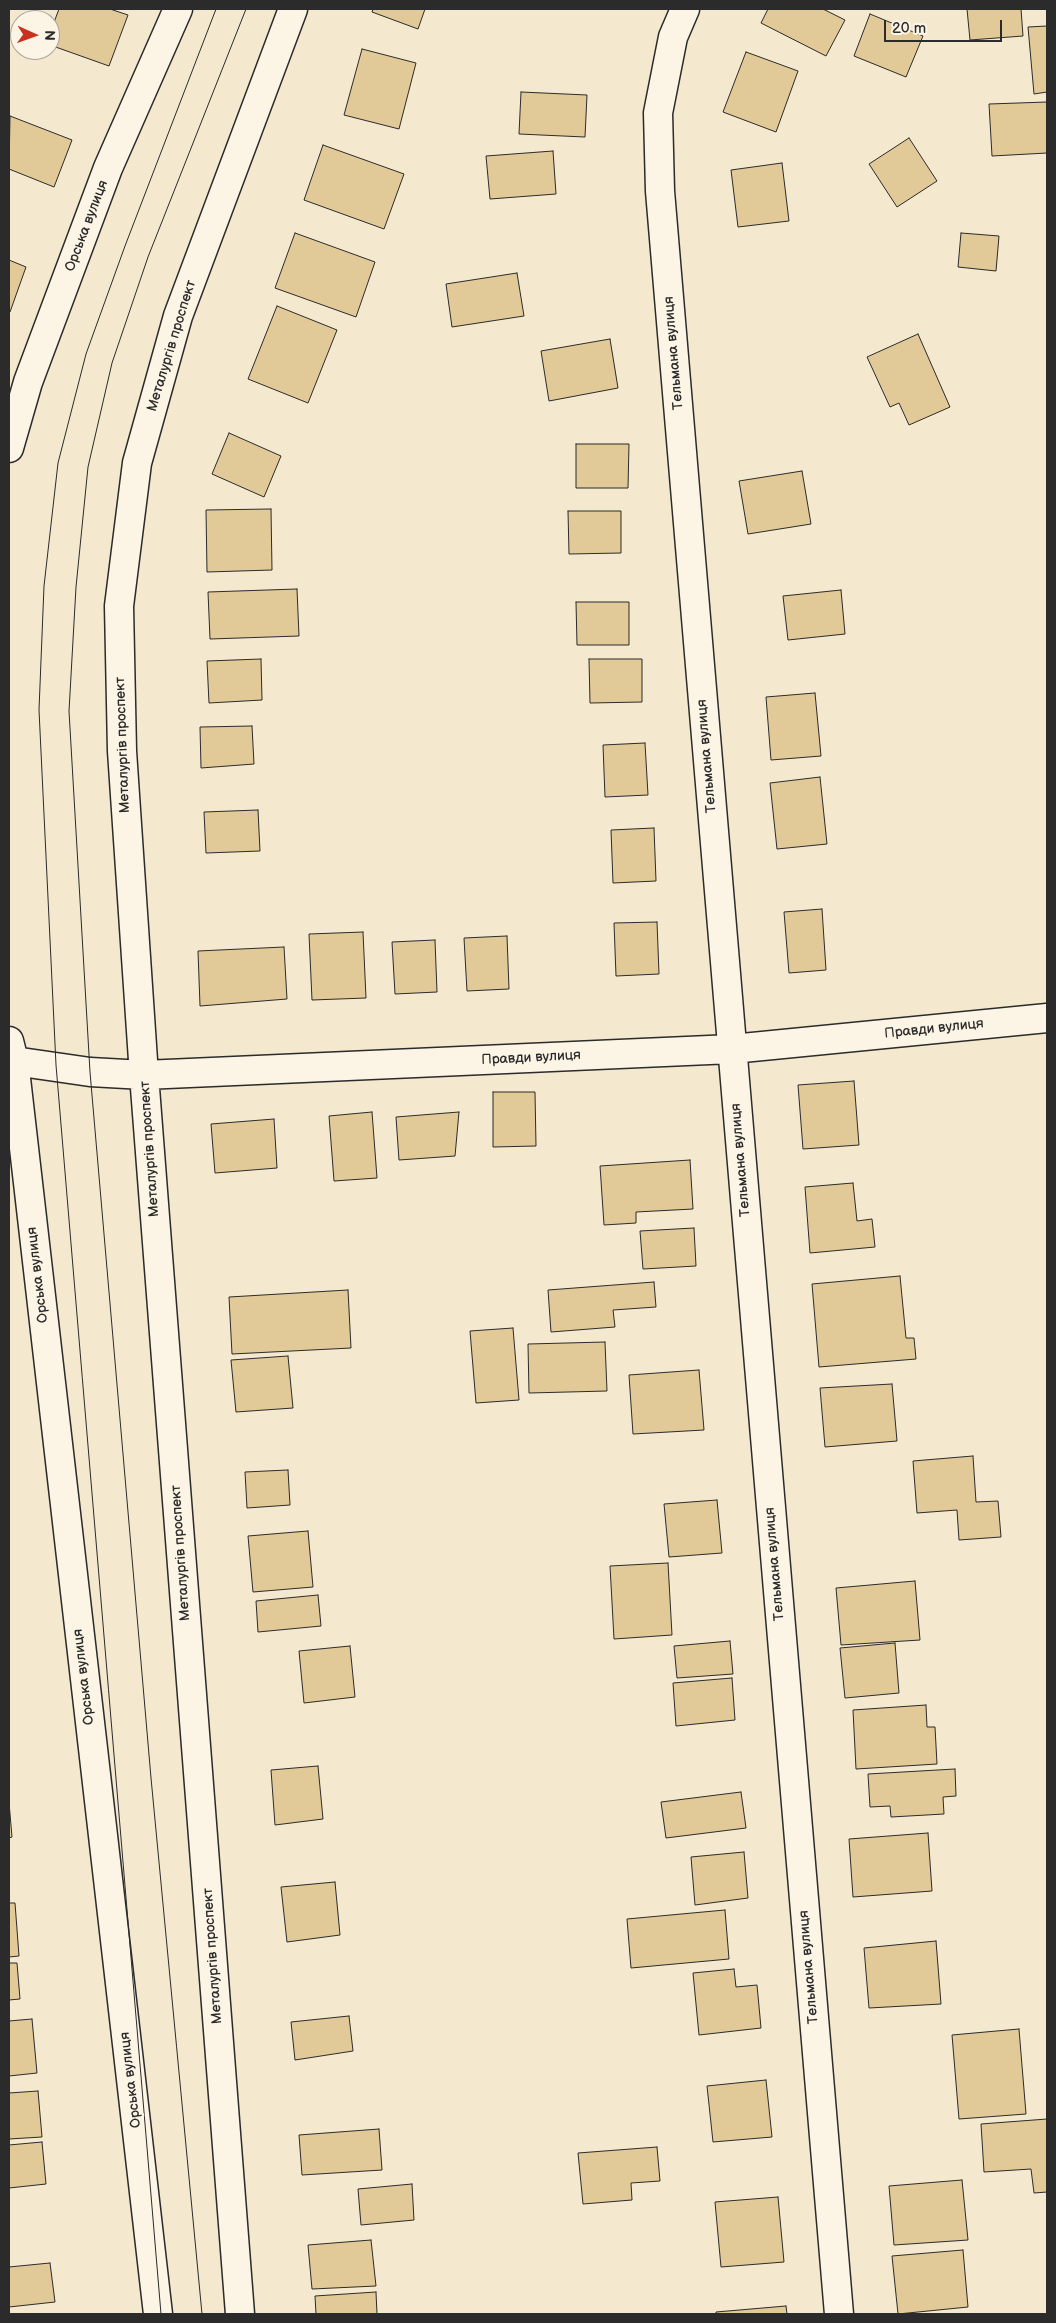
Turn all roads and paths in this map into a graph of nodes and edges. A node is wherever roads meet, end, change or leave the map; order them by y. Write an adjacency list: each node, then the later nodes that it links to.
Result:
1 (178, 9): 4 (street, Орська вулиця)
2 (293, 9): 8 (street, Металургів проспект)
3 (685, 9): 6 (street, Тельмана вулиця)
4 (9, 448)
5 (1047, 1018): 6 (street, Правди вулиця)
6 (732, 1049): 8 (street, Правди вулиця); 11 (street, Тельмана вулиця)
7 (11, 1051): 8 (street, Правди вулиця); 9 (street, Орська вулиця)
8 (144, 1075): 10 (street, Металургів проспект)
9 (158, 2314)
10 (240, 2314)
11 (839, 2314)

